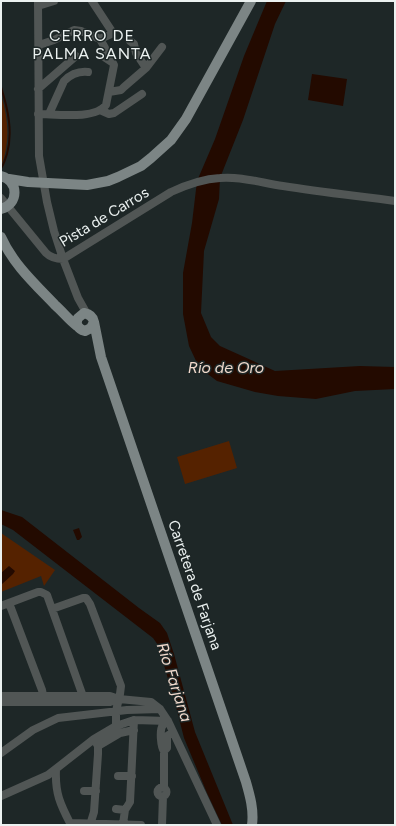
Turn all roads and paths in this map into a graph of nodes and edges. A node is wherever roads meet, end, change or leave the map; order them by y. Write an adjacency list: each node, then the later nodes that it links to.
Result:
1 (54, 1): 4 (street)
2 (92, 1): 5 (street)
3 (251, 1): 19 (main road)
4 (38, 3): 7 (street)
5 (100, 39): 7 (street); 13 (street)
6 (130, 41): 10 (street)
7 (39, 45): 12 (street)
8 (162, 47): 10 (street)
9 (76, 56): 12 (street)
10 (146, 68): 13 (street)
11 (88, 72): 17 (street)
12 (38, 89): 16 (street)
13 (109, 92): 15 (street)
14 (142, 94): 15 (street)
15 (100, 110): 17 (street)
16 (38, 114): 17 (street); 24 (street)
17 (49, 114)
18 (5, 178): 19 (main road); 20 (main road)
19 (28, 182): 20 (main road)
20 (15, 193): 22 (main road)
21 (395, 200): 24 (street, Pista de Carros)
22 (3, 204): 24 (street, Pista de Carros)
23 (1, 237): 25 (main road, Carretera de Farjana)
24 (63, 259): 26 (street)
25 (58, 308): 26 (main road, Carretera de Farjana); 28 (main road, Carretera de Farjana)
26 (83, 314): 27 (main road); 28 (main road)
27 (94, 322): 28 (main road); 29 (main road, Carretera de Farjana)
28 (79, 328): 29 (main road, Carretera de Farjana)
29 (101, 357): 60 (main road, Carretera de Farjana)
30 (5, 605): 31 (street); 33 (street)
31 (52, 609): 34 (street); 35 (street)
32 (2, 697): 33 (street)
33 (44, 699): 34 (street); 36 (street)
34 (84, 699): 35 (street); 36 (street)
35 (119, 699): 37 (street); 38 (street)
36 (64, 702): 39 (street)
37 (160, 709): 38 (street); 41 (street)
38 (116, 711): 39 (street); 42 (street)
39 (66, 716): 47 (street)
40 (134, 720): 41 (street); 42 (street); 43 (street)
41 (168, 721): 44 (street); 46 (street)
42 (116, 726): 45 (street)
43 (134, 730): 45 (street); 50 (street)
44 (173, 732): 46 (street); 59 (street)
45 (96, 743): 48 (street); 52 (street)
46 (164, 751): 58 (street)
47 (1, 753)
48 (56, 770): 53 (street); 54 (street)
49 (118, 776): 50 (street)
50 (132, 776): 56 (street)
51 (84, 791): 52 (street)
52 (96, 791): 55 (street)
53 (1, 796)
54 (70, 824): 55 (street)
55 (90, 824): 56 (street)
56 (127, 824): 57 (street)
57 (141, 825)
58 (162, 825)
59 (217, 825)
60 (252, 825)

